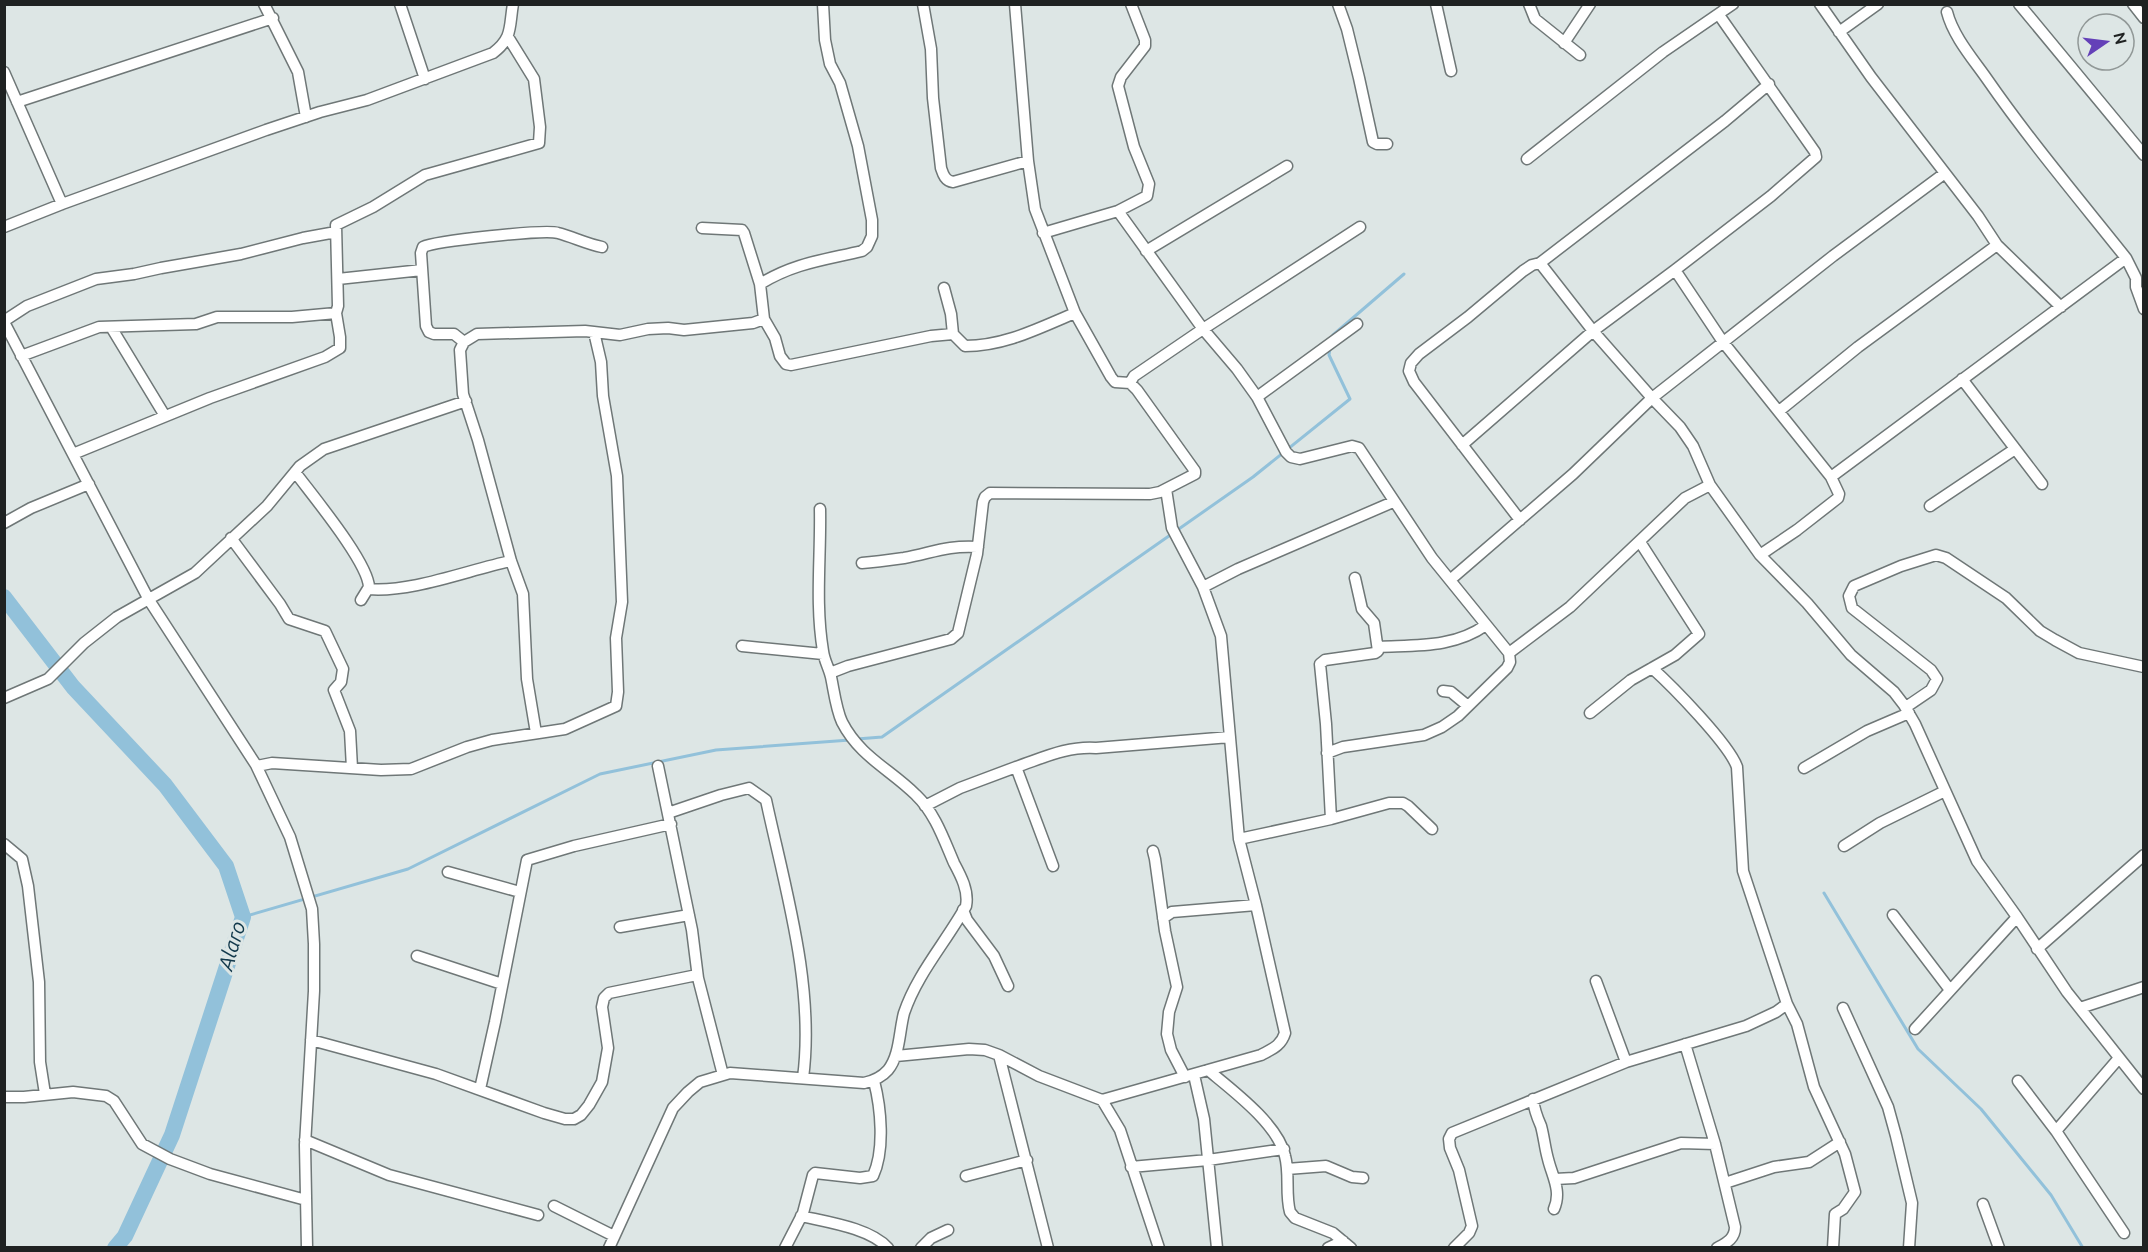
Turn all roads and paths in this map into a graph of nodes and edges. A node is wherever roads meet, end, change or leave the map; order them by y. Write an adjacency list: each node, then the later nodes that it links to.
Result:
1 (264, 4): 20 (street)
2 (400, 4): 29 (street)
3 (505, 4): 22 (street)
4 (513, 4): 22 (street)
5 (823, 4): 55 (street)
6 (924, 4): 36 (street)
7 (1015, 4): 36 (street)
8 (1131, 4): 40 (street)
9 (1338, 4): 33 (street)
10 (1436, 4): 27 (street)
11 (1529, 4): 25 (street)
12 (1590, 4): 25 (street)
13 (1733, 4): 19 (street)
14 (1820, 4): 23 (street)
15 (1878, 4): 23 (street)
16 (2019, 4): 34 (street)
17 (2133, 4): 21 (street)
18 (1947, 12): 49 (street)
19 (1719, 15): 30 (street); 35 (street)
20 (273, 18): 31 (street); 32 (street)
21 (2144, 18)
22 (511, 25): 24 (street)
23 (1839, 32): 38 (street)
24 (508, 37): 29 (street); 44 (street)
25 (1564, 43): 26 (street)
26 (1580, 55)
27 (1451, 71)
28 (4, 72): 31 (street)
29 (425, 79): 32 (street)
30 (1769, 84): 50 (street); 52 (street)
31 (17, 102): 39 (street)
32 (306, 117): 39 (street)
33 (1387, 144)
34 (2144, 156)
35 (1527, 159)
36 (1028, 161): 45 (street)
37 (1287, 166): 48 (street)
38 (1945, 173): 46 (street); 70 (street)
39 (62, 204): 41 (street)
40 (1118, 211): 45 (street); 48 (street)
41 (4, 227)
42 (1360, 227): 65 (street)
43 (702, 228): 55 (street)
44 (336, 232): 54 (street); 62 (street)
45 (1043, 233): 60 (street)
46 (1997, 245): 57 (street); 77 (street)
47 (602, 248): 51 (street)
48 (1146, 251): 65 (street)
49 (2126, 258): 53 (street); 57 (street)
50 (1540, 263): 66 (street); 79 (street)
51 (422, 270): 54 (street); 69 (street)
52 (1675, 270): 66 (street); 70 (street)
53 (2140, 274): 58 (street)
54 (338, 279): 59 (street)
55 (760, 284): 61 (street)
56 (944, 288): 68 (street)
57 (2061, 307): 72 (street)
58 (2144, 309)
59 (336, 313): 64 (street); 78 (street)
60 (1075, 313): 68 (street); 73 (street)
61 (764, 319): 67 (street); 68 (street)
62 (4, 322): 71 (street)
63 (1357, 324): 74 (street)
64 (111, 327): 71 (street); 78 (street)
65 (1203, 329): 73 (street); 74 (street)
66 (1593, 331): 75 (street); 79 (street)
67 (594, 332): 69 (street); 118 (street)
68 (953, 334)
69 (464, 342): 76 (street)
70 (1723, 342): 75 (street); 77 (street)
71 (21, 356): 81 (street)
72 (1962, 379): 80 (street); 83 (street)
73 (1130, 382): 87 (street)
74 (1257, 397): 88 (street)
75 (1652, 398): 86 (street); 91 (street)
76 (466, 401): 82 (street); 97 (street)
77 (1779, 411): 83 (street)
78 (165, 416): 81 (street)
79 (1462, 445): 91 (street)
80 (2015, 449): 85 (street); 89 (street)
81 (73, 454): 84 (street)
82 (295, 472): 93 (street); 102 (street)
83 (1831, 477): 96 (street)
84 (88, 484): 92 (street); 103 (street)
85 (2042, 484)
86 (1710, 485): 94 (street); 96 (street)
87 (1166, 489): 95 (street); 101 (street)
88 (1393, 502): 100 (street); 101 (street)
89 (1930, 506)
90 (820, 509): 109 (street)
91 (1520, 520): 100 (street)
92 (4, 523)
93 (231, 538): 103 (street); 124 (street)
94 (1640, 542): 108 (street); 111 (street)
95 (978, 547): 98 (street); 112 (street)
96 (1760, 555): 116 (street)
97 (511, 561): 102 (street); 118 (street)
98 (862, 563)
99 (1355, 578): 107 (street)
100 (1450, 580): 105 (street)
101 (1203, 588): 119 (street)
102 (368, 589): 104 (street)
103 (149, 600): 114 (street); 121 (street)
104 (361, 600)
105 (1486, 625): 107 (street); 108 (street)
106 (742, 646): 109 (street)
107 (1379, 646): 120 (street)
108 (1509, 653): 115 (street)
109 (823, 654): 112 (street)
110 (2144, 667): 116 (street)
111 (1652, 668): 117 (street); 154 (street)
112 (830, 673): 127 (street)
113 (1443, 691): 115 (street)
114 (4, 698)
115 (1468, 706): 120 (street)
116 (1907, 710): 125 (street); 126 (street)
117 (1590, 713)
118 (536, 733): 124 (street)
119 (1230, 737): 123 (street); 131 (street)
120 (1327, 753): 129 (street)
121 (256, 766): 124 (street); 158 (street)
122 (658, 766): 128 (street)
123 (1016, 767): 127 (street); 136 (street)
124 (352, 768)
125 (1804, 768)
126 (1945, 791): 133 (street); 144 (street)
127 (925, 806): 140 (street)
128 (669, 819): 138 (street); 142 (street); 167 (street)
129 (1331, 819): 130 (street); 131 (street)
130 (1432, 829)
131 (1239, 839): 139 (street)
132 (4, 844): 172 (street)
133 (1844, 846)
134 (1153, 851): 141 (street)
135 (2144, 855): 146 (street)
136 (1053, 866)
137 (448, 872): 138 (street)
138 (520, 892): 150 (street)
139 (1256, 905): 141 (street); 164 (street)
140 (963, 910): 151 (street); 161 (street)
141 (1165, 913): 166 (street)
142 (689, 915): 145 (street); 148 (street)
143 (1893, 915): 153 (street)
144 (2017, 916): 146 (street); 153 (street)
145 (620, 927)
146 (2037, 949): 156 (street)
147 (417, 956): 150 (street)
148 (698, 975): 165 (street); 170 (street)
149 (1596, 981): 163 (street)
150 (502, 984): 170 (street)
151 (1008, 986)
152 (2144, 987): 156 (street)
153 (1950, 990): 157 (street)
154 (1787, 1004): 159 (street); 178 (street)
155 (1843, 1008): 211 (street)
156 (2080, 1008): 162 (street)
157 (1915, 1029)
158 (311, 1040): 170 (street); 177 (street)
159 (1685, 1044): 163 (street); 179 (street)
160 (999, 1055): 161 (street); 175 (street); 181 (street)
161 (896, 1056): 168 (street)
162 (2119, 1058): 171 (street); 176 (street)
163 (1626, 1062): 174 (street)
164 (1208, 1070): 166 (street); 180 (street)
165 (723, 1075): 167 (street); 197 (street)
166 (1190, 1076): 175 (street); 182 (street)
167 (803, 1078): 168 (street)
168 (874, 1081): 194 (street)
169 (2018, 1081): 176 (street)
170 (480, 1089)
171 (2144, 1089)
172 (45, 1094): 173 (street); 189 (street)
173 (4, 1097)
174 (1533, 1099): 187 (street); 209 (street)
175 (1102, 1100): 183 (street)
176 (2056, 1131): 196 (street)
177 (305, 1140): 189 (street); 193 (street)
178 (1840, 1142): 188 (street); 210 (street)
179 (1715, 1144): 187 (street); 188 (street)
180 (1284, 1149): 182 (street); 184 (street)
181 (1027, 1160): 185 (street); 205 (street)
182 (1208, 1160): 183 (street); 207 (street)
183 (1131, 1167): 206 (street)
184 (1287, 1169): 186 (street); 198 (street)
185 (966, 1176)
186 (1363, 1178)
187 (1555, 1179): 192 (street)
188 (1725, 1183): 199 (street)
189 (306, 1200): 200 (street)
190 (1983, 1204): 212 (street)
191 (555, 1206): 197 (street)
192 (1554, 1209)
193 (538, 1215)
194 (801, 1216): 202 (street); 203 (street)
195 (948, 1230): 204 (street)
196 (2124, 1233)
197 (614, 1236): 201 (street)
198 (1347, 1244): 208 (street)
199 (1717, 1247)
200 (307, 1248)
201 (609, 1248)
202 (785, 1248)
203 (888, 1248)
204 (921, 1248)
205 (1048, 1248)
206 (1159, 1248)
207 (1217, 1248)
208 (1328, 1248)
209 (1454, 1248)
210 (1833, 1248)
211 (1909, 1248)
212 (1999, 1248)

